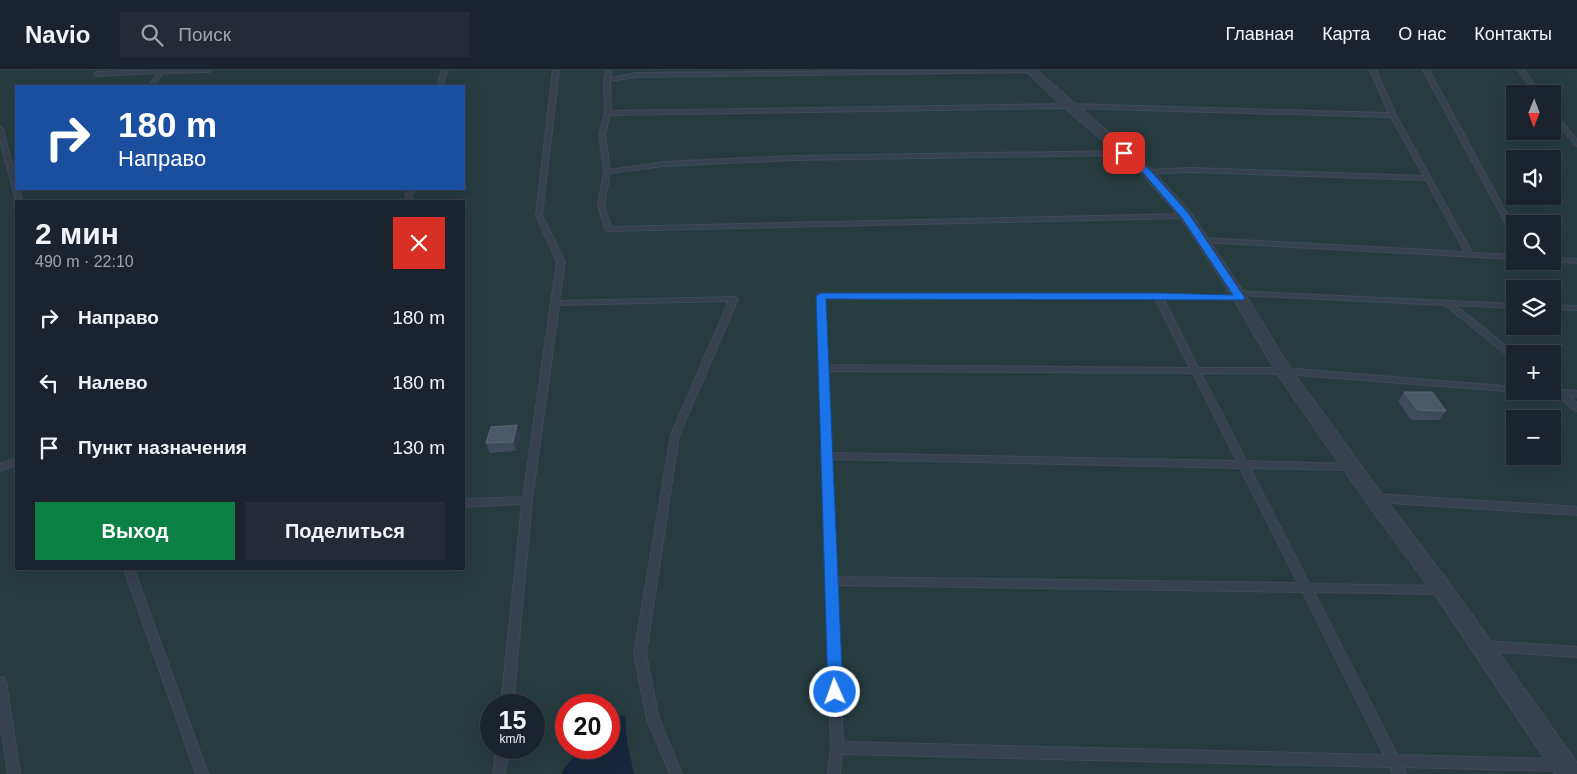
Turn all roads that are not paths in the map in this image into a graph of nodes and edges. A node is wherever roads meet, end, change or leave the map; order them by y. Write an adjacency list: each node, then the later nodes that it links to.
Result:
1 (208, 70): 9 (lane)
2 (445, 70): 13 (lane)
3 (556, 70): 35 (lane)
4 (609, 70): 11 (lane)
5 (1031, 70): 11 (lane); 15 (street)
6 (1373, 70): 17 (lane)
7 (1426, 70): 27 (lane)
8 (1521, 70): 14 (lane)
9 (163, 71): 10 (lane); 12 (lane)
10 (97, 74)
11 (607, 80): 16 (lane)
12 (153, 85)
13 (439, 85)
14 (1532, 85)
15 (1069, 106): 16 (lane); 17 (lane); 21 (street)
16 (608, 113): 22 (lane)
17 (1393, 116): 24 (lane)
18 (1561, 124): 20 (lane)
19 (0, 129): 25 (lane)
20 (1577, 144)
21 (1124, 153): 22 (lane); 23 (street)
22 (607, 172): 26 (lane)
23 (1147, 172): 24 (lane); 26 (street)
24 (1426, 178): 29 (lane)
25 (15, 183)
26 (1186, 216): 28 (street)
27 (1506, 218)
28 (1202, 240): 29 (lane); 34 (street)
29 (1470, 255): 30 (lane)
30 (1506, 257)
31 (1561, 260): 32 (lane)
32 (1577, 261)
33 (1158, 296): 34 (lane); 41 (lane); 42 (lane)
34 (1238, 296): 36 (lane); 43 (street)
35 (556, 303): 55 (lane); 73 (lane)
36 (1448, 303): 37 (lane); 40 (lane)
37 (1506, 306)
38 (1561, 307): 39 (lane)
39 (1577, 308)
40 (1506, 350)
41 (824, 368): 42 (lane); 49 (lane)
42 (1195, 370): 43 (lane); 51 (lane)
43 (1284, 371): 44 (lane); 52 (street)
44 (1506, 389)
45 (1561, 393): 47 (lane)
46 (1561, 394): 48 (lane)
47 (1577, 394)
48 (1577, 408)
49 (827, 456): 51 (lane); 59 (lane)
50 (15, 461): 53 (lane)
51 (1243, 464): 52 (lane); 60 (lane)
52 (1352, 466): 54 (street)
53 (0, 468)
54 (1374, 498): 57 (lane); 61 (street)
55 (528, 500): 56 (lane); 65 (lane)
56 (465, 504)
57 (1577, 511)
58 (130, 570): 71 (lane)
59 (831, 581): 60 (lane); 66 (lane)
60 (1306, 588): 61 (lane); 68 (lane)
61 (1443, 590): 62 (street)
62 (1482, 646): 63 (lane); 69 (street)
63 (1577, 652)
64 (0, 682): 70 (lane)
65 (508, 694)
66 (837, 748): 68 (lane); 74 (lane)
67 (501, 759): 72 (lane)
68 (1394, 761): 69 (lane); 75 (lane)
69 (1567, 769)
70 (14, 774)
71 (202, 774)
72 (499, 774)
73 (676, 774)
74 (834, 774)
75 (1400, 774)

